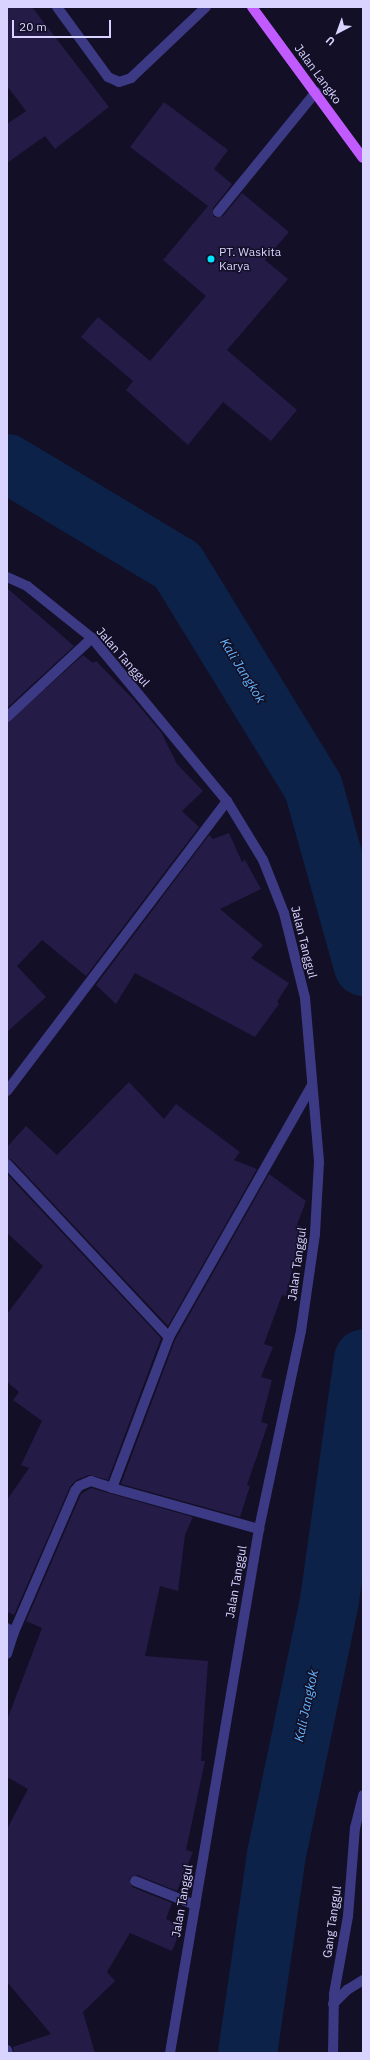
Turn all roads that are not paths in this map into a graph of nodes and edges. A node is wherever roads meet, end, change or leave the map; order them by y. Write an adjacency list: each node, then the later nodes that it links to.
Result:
1 (57, 7): 2 (street)
2 (206, 7)
3 (252, 7): 4 (main road, Jalan Langko)
4 (316, 92): 5 (main road, Jalan Langko); 6 (street)
5 (363, 158)
6 (218, 212)
7 (7, 577): 8 (street, Jalan Tanggul)
8 (92, 638): 9 (street); 10 (street, Jalan Tanggul)
9 (7, 717)
10 (227, 801): 11 (street, Jalan Tanggul); 12 (street)
11 (311, 1088): 14 (street); 16 (street, Jalan Tanggul)
12 (7, 1091)
13 (7, 1164): 14 (street)
14 (170, 1337): 15 (street)
15 (112, 1488): 16 (street); 17 (street)
16 (259, 1529): 21 (street, Jalan Tanggul)
17 (10, 1630): 18 (street)
18 (7, 1654)
19 (363, 1795): 23 (street, Gang Tanggul)
20 (135, 1881): 21 (street)
21 (195, 1905): 26 (street, Jalan Tanggul)
22 (363, 1980): 23 (street)
23 (333, 2004): 27 (street, Gang Tanggul)
24 (7, 2050): 25 (street)
25 (8, 2053)
26 (170, 2053)
27 (333, 2053)

